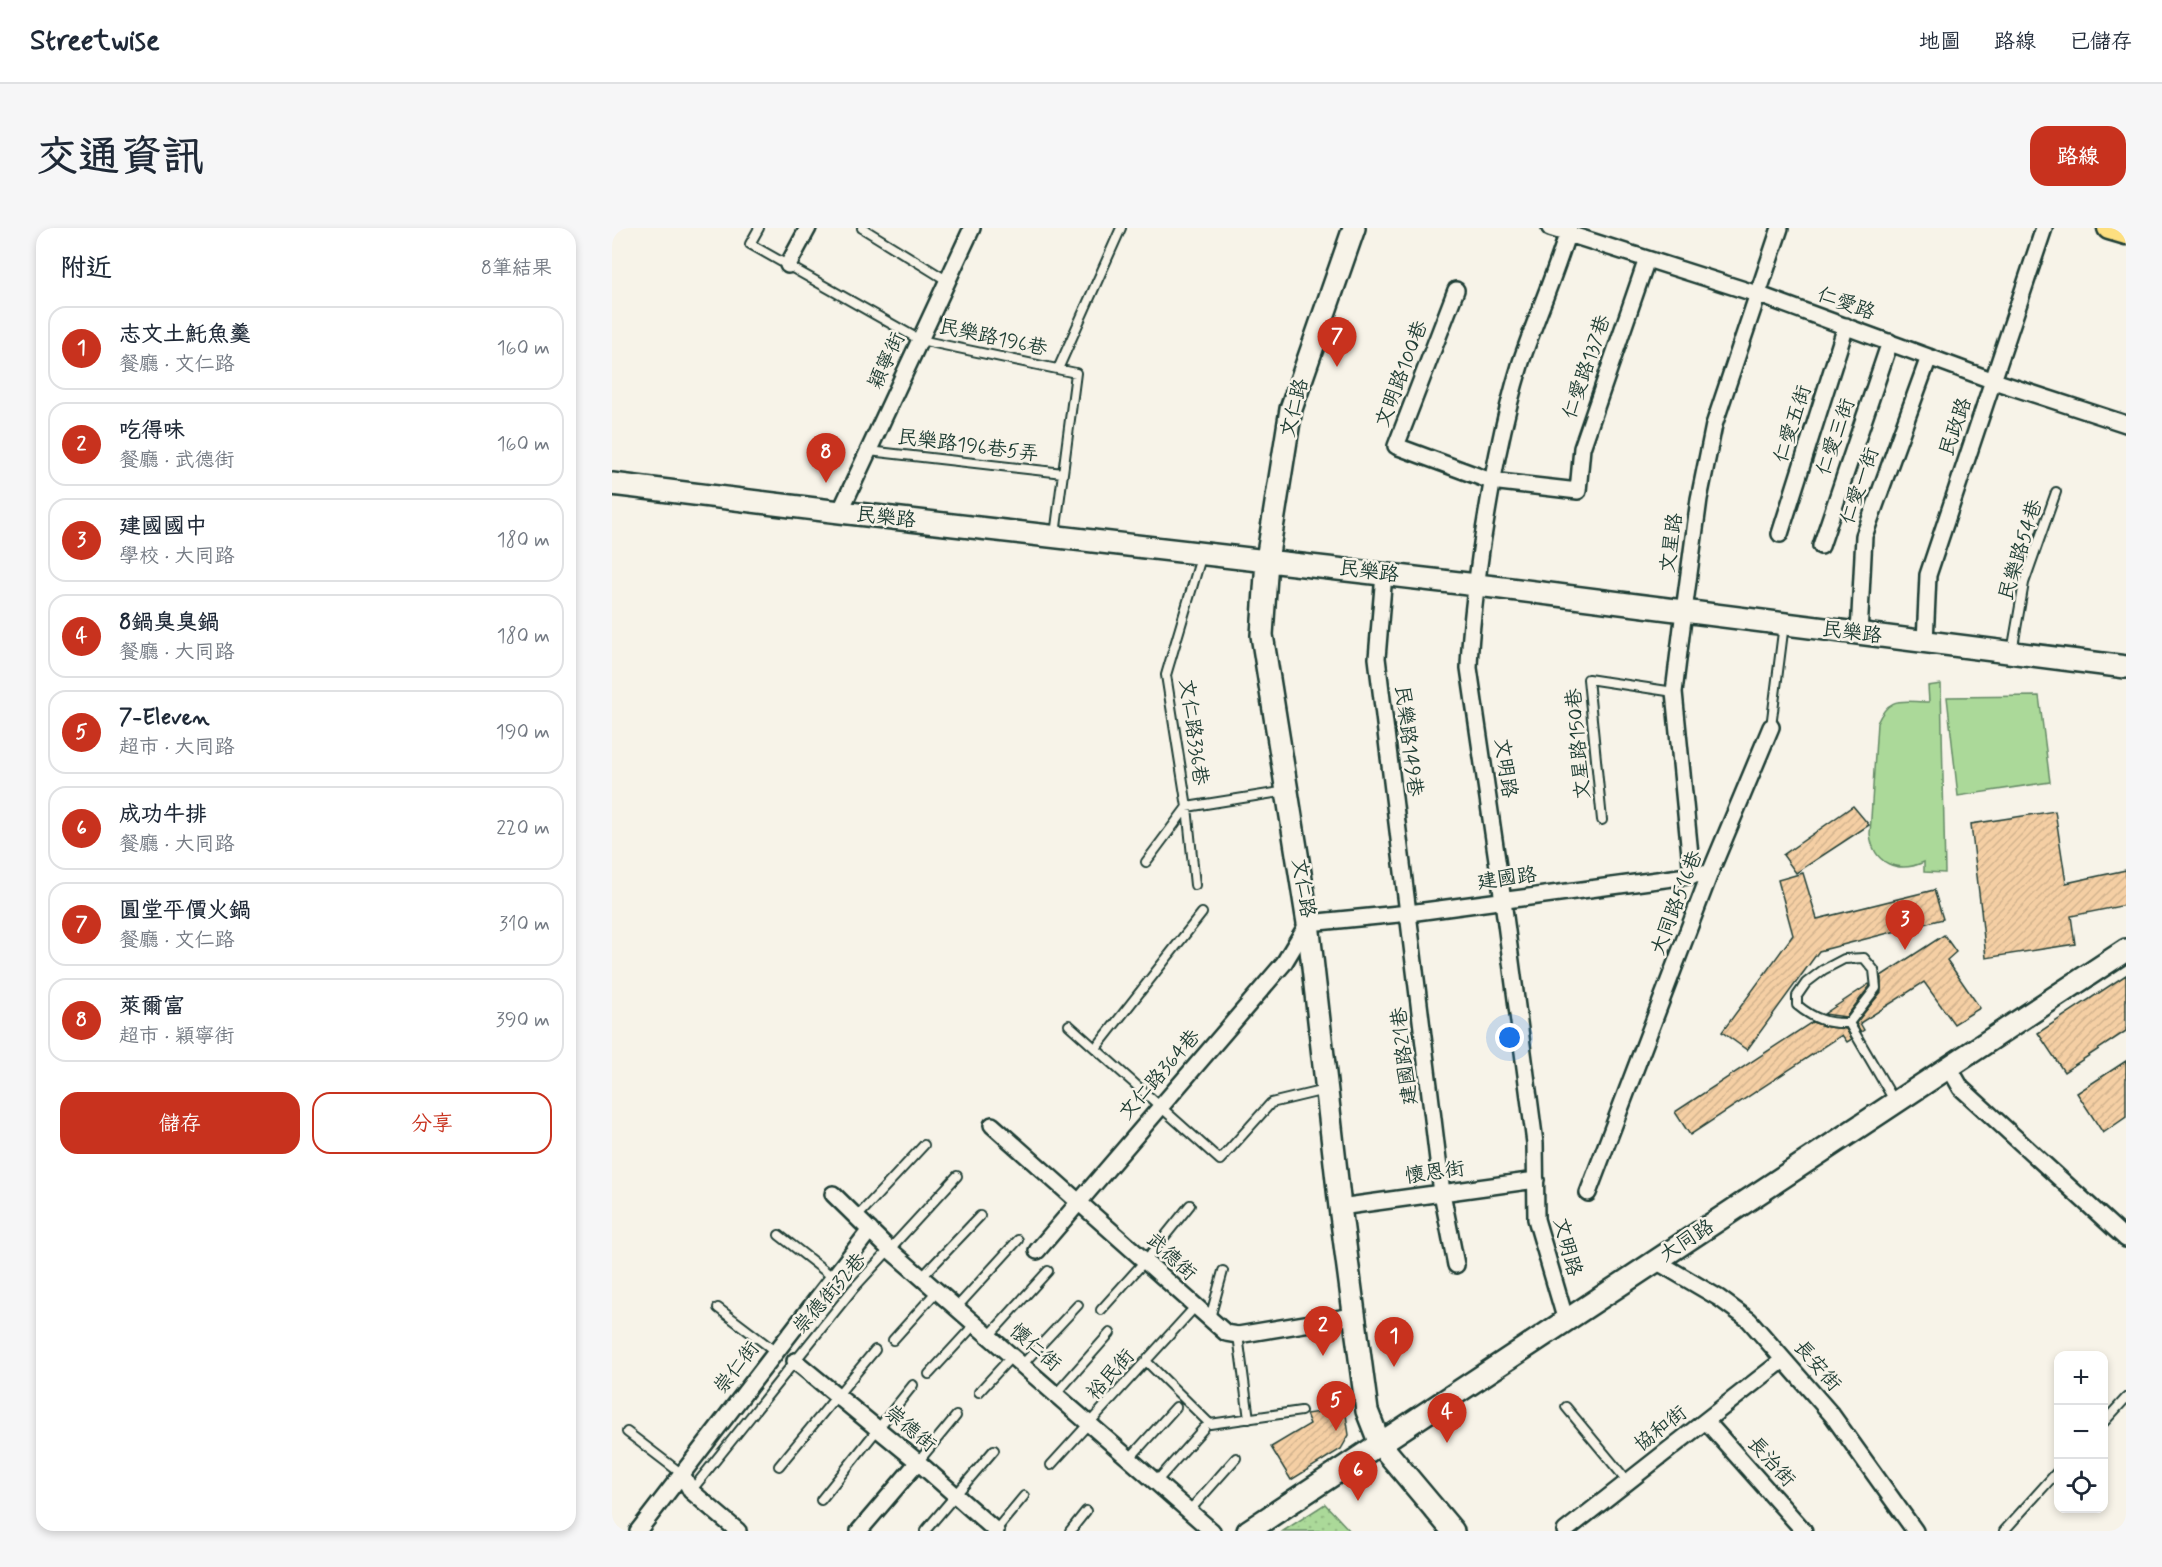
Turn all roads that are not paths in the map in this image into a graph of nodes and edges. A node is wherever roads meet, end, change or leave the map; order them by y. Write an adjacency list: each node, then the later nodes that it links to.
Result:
1 (759, 228): 14 (lane, 民樂路196巷)
2 (808, 228): 14 (street)
3 (862, 228): 15 (lane)
4 (972, 228): 15 (street, 穎寧街)
5 (1121, 228): 22 (lane, 民樂路196巷)
6 (1354, 228): 35 (main road, 文仁路)
7 (1550, 228): 11 (street, 仁愛路)
8 (1780, 228): 17 (street, 文星路)
9 (2044, 228): 23 (street, 民政路)
10 (2109, 228): 12 (main road)
11 (1569, 231): 13 (street, 仁愛路); 27 (street, 文明路)
12 (2126, 233)
13 (1647, 259): 17 (street, 仁愛路); 27 (street, 仁愛路137巷)
14 (788, 265): 19 (lane, 民樂路196巷)
15 (948, 281): 19 (street, 穎寧街)
16 (1456, 290): 27 (street, 文明路100巷)
17 (1757, 294): 18 (street, 仁愛路); 38 (street, 文星路)
18 (1846, 326): 20 (street, 仁愛路); 31 (street, 仁愛五街)
19 (920, 340): 22 (lane, 民樂路196巷); 25 (street, 穎寧街)
20 (1890, 342): 21 (street, 仁愛路); 33 (street, 仁愛三街)
21 (1929, 357): 23 (street, 仁愛路); 40 (street, 仁愛一街)
22 (1058, 369): 26 (lane, 民樂路196巷)
23 (1994, 381): 24 (street, 仁愛路); 41 (street, 民政路)
24 (2126, 424)
25 (869, 451): 26 (lane, 民樂路196巷5弄); 30 (street, 穎寧街)
26 (1063, 473): 32 (lane, 民樂路196巷)
27 (1491, 481): 37 (street, 文明路)
28 (612, 484): 30 (main road, 民樂路)
29 (2056, 492): 42 (lane, 民樂路54巷)
30 (840, 512): 32 (main road, 民樂路)
31 (1780, 534)
32 (1055, 536): 34 (main road, 民樂路)
33 (1821, 546)
34 (1203, 553): 35 (main road, 民樂路); 47 (lane, 文仁路336巷)
35 (1267, 560): 36 (main road, 民樂路); 46 (main road, 文仁路)
36 (1384, 574): 37 (main road, 民樂路); 55 (street, 民樂路149巷)
37 (1476, 585): 38 (main road, 民樂路); 53 (street, 文明路)
38 (1684, 611): 39 (main road, 民樂路); 44 (street, 文星路)
39 (1784, 624): 40 (main road, 民樂路); 45 (lane, 大同路516巷)
40 (1859, 634): 41 (main road, 民樂路)
41 (1925, 642): 42 (main road, 民樂路)
42 (2012, 653): 43 (main road, 民樂路)
43 (2126, 667)
44 (1674, 692): 48 (lane, 文星路150巷); 51 (street, 文星路)
45 (1771, 727): 50 (street, 大同路516巷)
46 (1287, 791): 47 (lane); 56 (main road, 文仁路)
47 (1187, 807): 49 (lane); 52 (lane, 文仁路336巷)
48 (1602, 820)
49 (1146, 862)
50 (1710, 873): 51 (street, 建國路); 70 (street, 大同路516巷)
51 (1692, 875): 53 (street, 建國路)
52 (1195, 885)
53 (1503, 901): 55 (street, 建國路); 68 (street, 文明路)
54 (1202, 913): 60 (lane)
55 (1409, 914): 56 (street, 建國路); 69 (street, 建國路21巷)
56 (1308, 923): 62 (main road, 文仁路); 64 (street, 文仁路364巷)
57 (2126, 951): 61 (main road, 大同路)
58 (1849, 1023): 58 (lane); 63 (lane)
59 (1069, 1025): 60 (lane)
60 (1096, 1048): 64 (lane)
61 (1949, 1067): 63 (main road, 大同路); 79 (street)
62 (1327, 1090): 64 (lane); 74 (main road, 文仁路)
63 (1896, 1103): 84 (main road, 大同路)
64 (1161, 1106): 72 (street, 文仁路364巷)
65 (992, 1125): 72 (street, 武德街)
66 (924, 1145): 76 (lane)
67 (957, 1176): 81 (lane, 崇德街32巷)
68 (1536, 1180): 69 (street, 懷恩街); 98 (street, 文明路)
69 (1442, 1193): 74 (street, 懷恩街); 85 (street, 建國路21巷)
70 (1588, 1193)
71 (833, 1194): 76 (street, 懷仁街)
72 (1079, 1201): 82 (street, 文仁路364巷); 83 (street, 武德街)
73 (1190, 1205): 83 (lane)
74 (1340, 1207): 96 (main road, 文仁路)
75 (980, 1216): 88 (lane)
76 (857, 1217): 77 (street, 懷仁街)
77 (870, 1230): 81 (street, 懷仁街); 89 (street, 崇仁街)
78 (779, 1235): 89 (lane)
79 (2126, 1239)
80 (1018, 1240): 94 (lane)
81 (891, 1250): 88 (street, 懷仁街); 108 (lane, 崇德街32巷)
82 (1037, 1251)
83 (1145, 1261): 92 (street, 武德街); 95 (lane)
84 (1656, 1261): 98 (main road, 大同路); 107 (street, 長安街)
85 (1456, 1265)
86 (1048, 1271): 102 (lane)
87 (1223, 1271): 97 (lane)
88 (922, 1277): 90 (street, 懷仁街)
89 (834, 1278): 104 (street, 崇仁街)
90 (937, 1291): 94 (street, 懷仁街); 103 (lane)
91 (1078, 1305): 106 (lane)
92 (1195, 1307): 97 (street, 武德街); 109 (lane, 裕民街)
93 (718, 1308): 104 (lane)
94 (956, 1308): 99 (street, 懷仁街)
95 (1101, 1310)
96 (1353, 1316): 101 (street); 127 (main road, 文仁路)
97 (1210, 1320): 101 (street, 武德街)
98 (1566, 1321): 127 (main road, 大同路)
99 (975, 1324): 102 (street, 懷仁街); 110 (lane)
100 (1110, 1334): 113 (lane)
101 (1239, 1335): 121 (lane)
102 (989, 1336): 106 (street, 懷仁街)
103 (893, 1340)
104 (780, 1348): 108 (lane); 134 (street, 崇仁街)
105 (875, 1350): 114 (lane)
106 (1017, 1360): 112 (lane); 113 (street, 懷仁街)
107 (1783, 1360): 122 (street, 協和街); 155 (street, 長安街)
108 (795, 1361): 114 (street, 崇德街); 138 (lane, 崇德街32巷)
109 (1146, 1361): 121 (lane); 123 (lane, 裕民街)
110 (929, 1374)
111 (913, 1385): 125 (lane)
112 (979, 1392)
113 (1056, 1394): 123 (street, 懷仁街)
114 (837, 1396): 125 (street, 崇德街); 133 (lane)
115 (2126, 1398): 120 (lane)
116 (1176, 1407): 130 (lane)
117 (1566, 1407): 137 (lane)
118 (1300, 1411): 121 (lane)
119 (956, 1416): 131 (lane)
120 (2108, 1417)
121 (1249, 1419)
122 (1706, 1421): 137 (street, 協和街); 154 (street, 長治街)
123 (1089, 1424): 130 (street, 懷仁街); 132 (lane, 裕民街)
124 (1204, 1428): 136 (lane)
125 (878, 1429): 131 (street, 崇德街); 141 (lane)
126 (627, 1432): 134 (lane)
127 (1380, 1444): 151 (main road, 大同路); 152 (main road, 文仁路)
128 (994, 1450): 139 (lane)
129 (1236, 1458): 143 (lane)
130 (1129, 1459): 136 (street, 懷仁街)
131 (918, 1462): 139 (street, 崇德街); 146 (street)
132 (1051, 1465)
133 (779, 1466)
134 (682, 1474): 138 (street); 144 (street, 崇仁街)
135 (2054, 1475): 156 (lane)
136 (1156, 1482): 143 (street, 懷仁街)
137 (1628, 1482): 153 (street, 協和街)
138 (691, 1491): 145 (street)
139 (956, 1496): 147 (lane); 148 (street, 崇德街)
140 (1024, 1496): 148 (lane)
141 (821, 1500)
142 (1086, 1511): 149 (lane)
143 (1189, 1511): 150 (street, 懷仁街)
144 (638, 1531)
145 (738, 1531)
146 (859, 1531)
147 (925, 1531)
148 (996, 1531)
149 (1070, 1531)
150 (1212, 1531)
151 (1248, 1531)
152 (1453, 1531)
153 (1565, 1531)
154 (1804, 1531)
155 (1915, 1531)
156 (2004, 1531)

